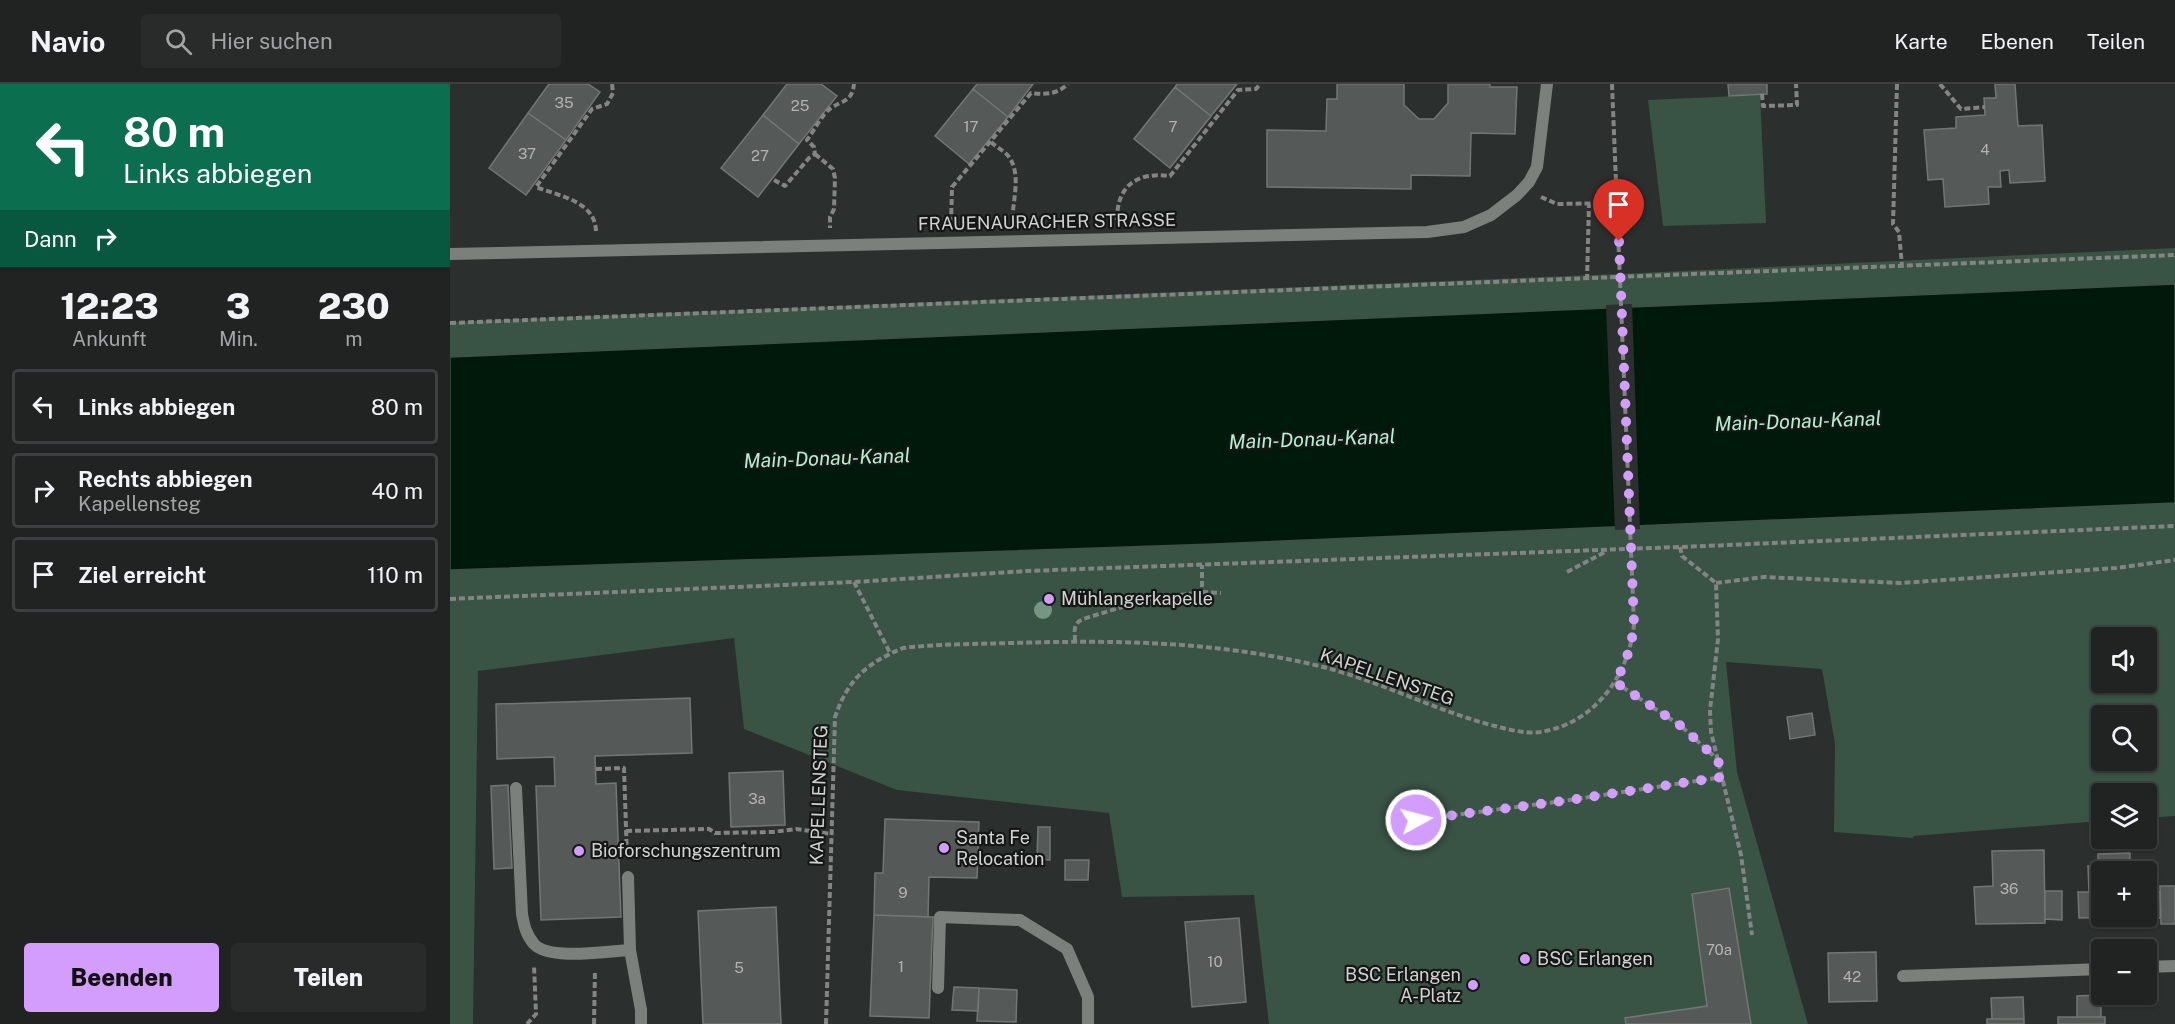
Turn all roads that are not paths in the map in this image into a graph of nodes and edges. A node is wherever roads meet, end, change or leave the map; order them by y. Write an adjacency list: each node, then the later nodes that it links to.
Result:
1 (1547, 84): 2 (street, FRAUENAURACHER STRASSE)
2 (450, 254)
3 (516, 788): 5 (street)
4 (628, 877): 5 (street)
5 (630, 950): 11 (street)
6 (2175, 966): 7 (street)
7 (2157, 967)
8 (2091, 969): 9 (street)
9 (1903, 976)
10 (938, 988): 12 (street)
11 (641, 1024)
12 (1088, 1024)

